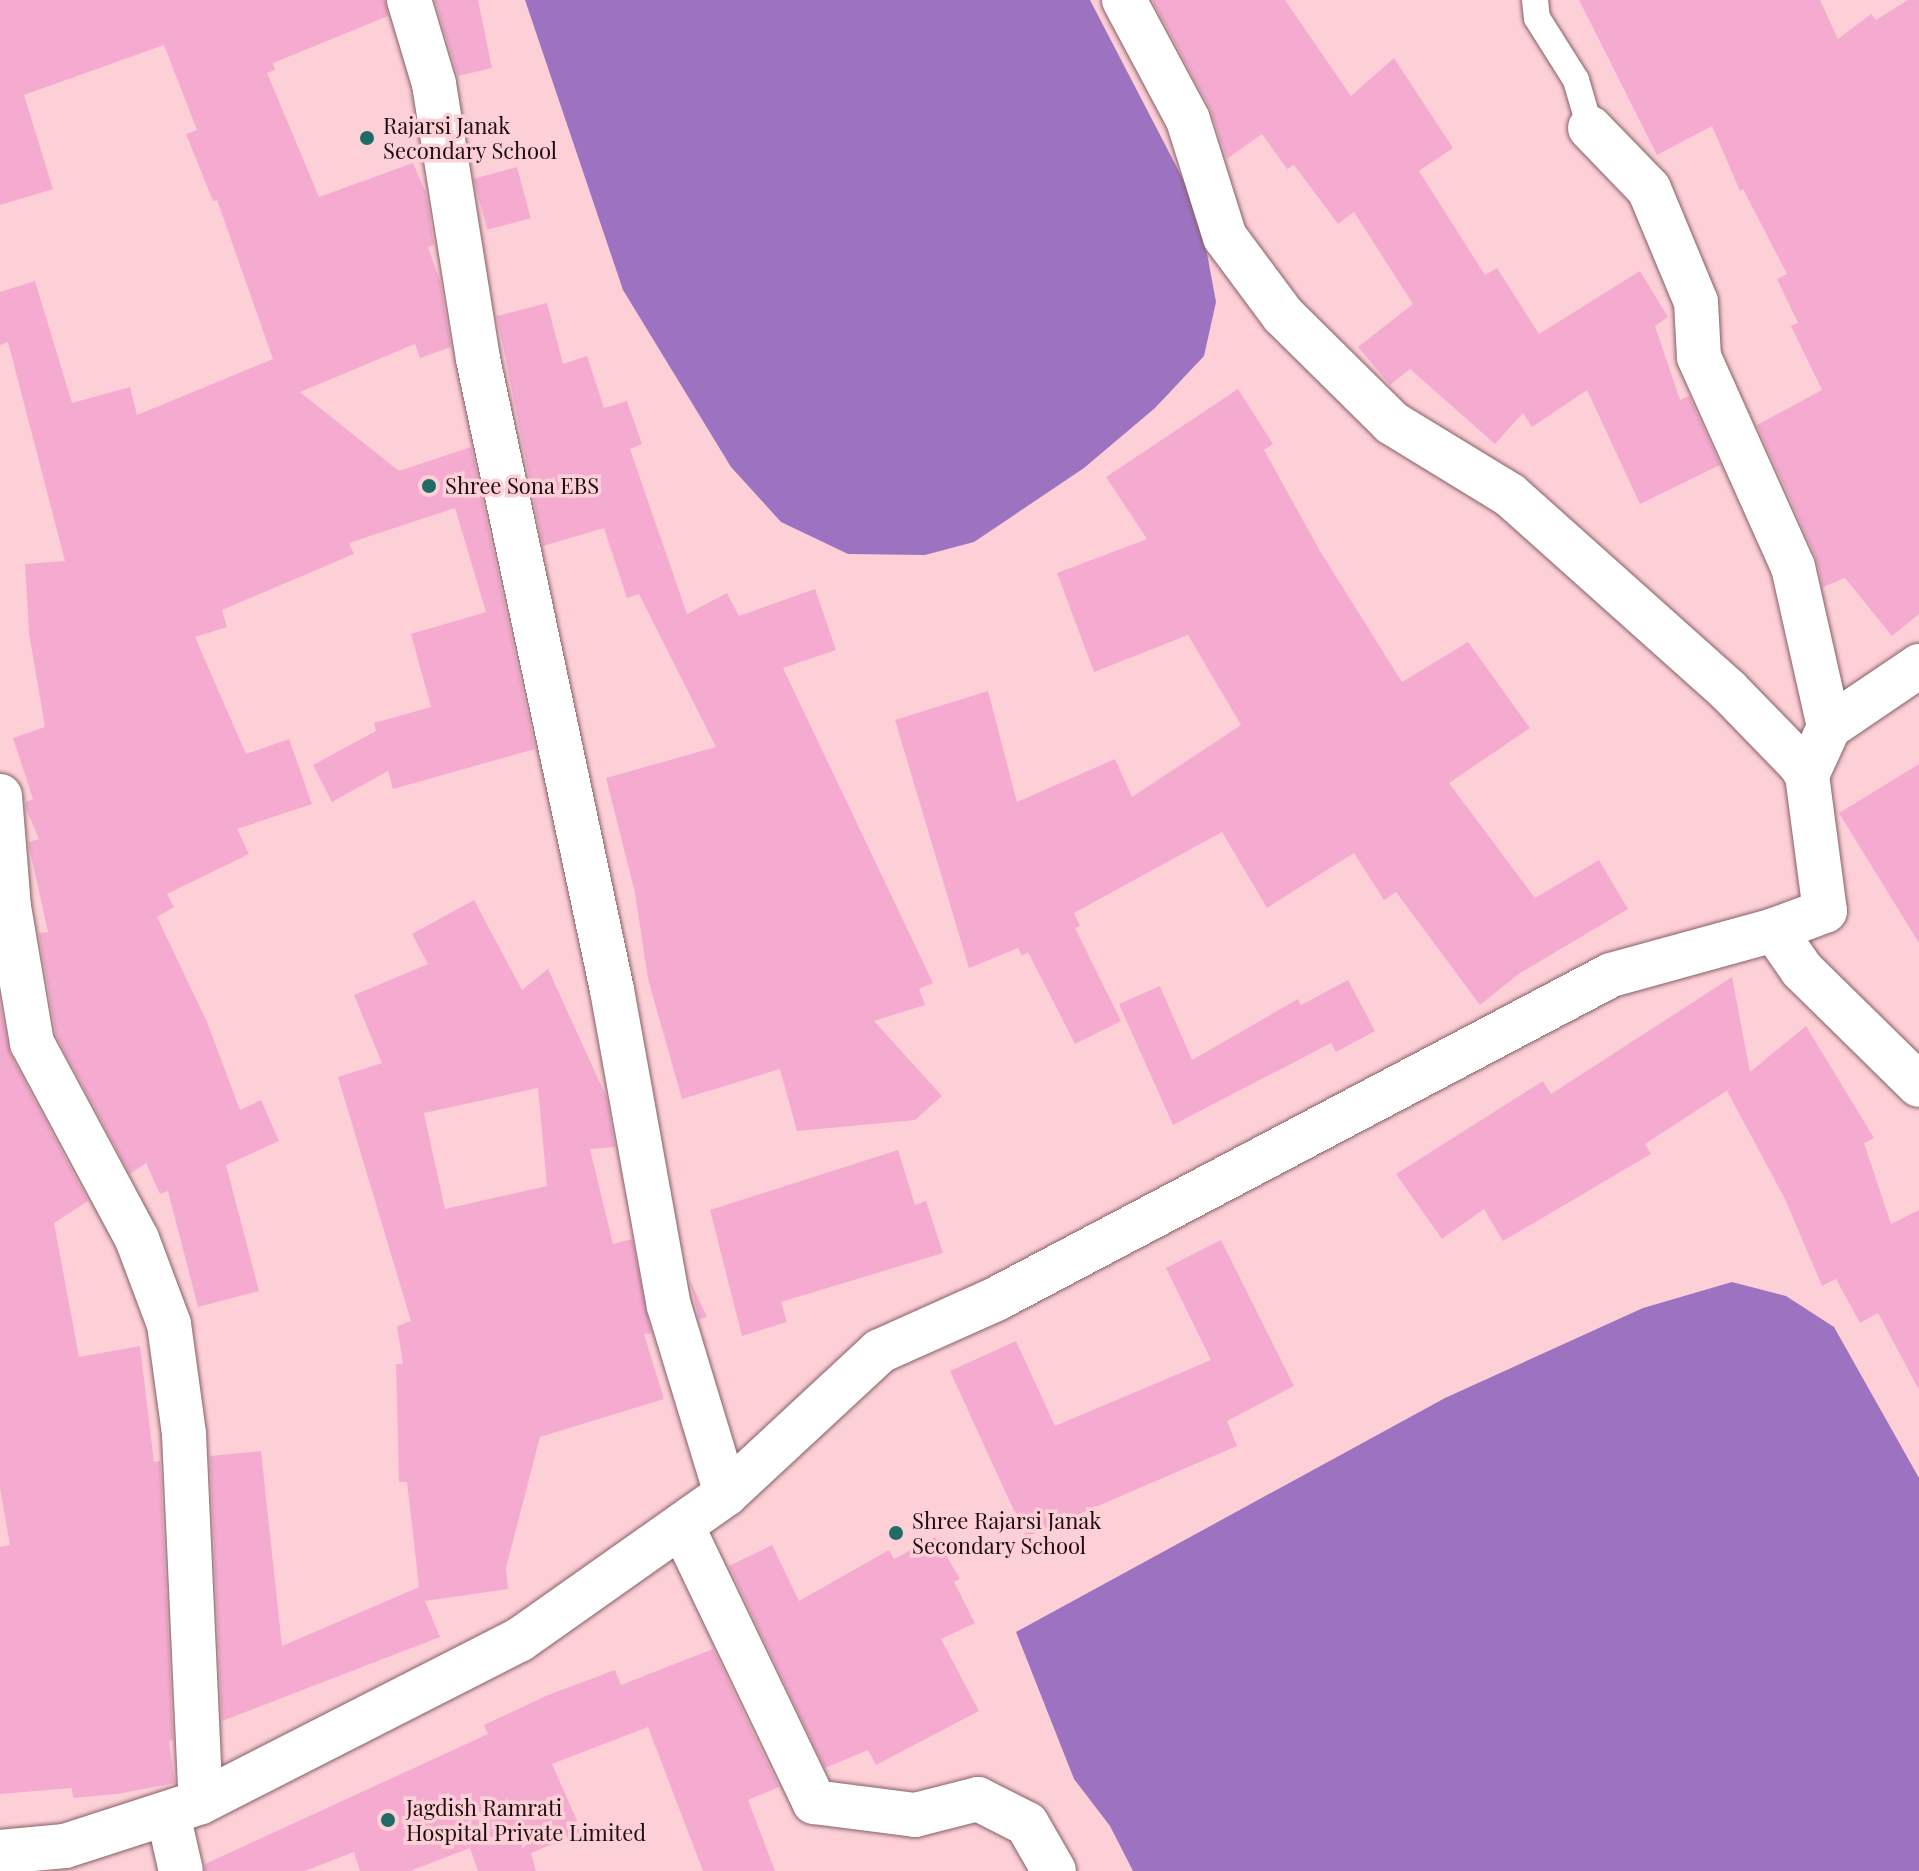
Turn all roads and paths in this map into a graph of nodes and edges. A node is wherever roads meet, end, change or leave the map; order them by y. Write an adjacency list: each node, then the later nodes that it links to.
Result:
1 (409, 0): 11 (street)
2 (1124, 0): 7 (street)
3 (1535, 0): 4 (lane)
4 (1590, 128): 6 (street)
5 (1919, 666): 6 (street)
6 (1829, 727): 7 (street)
7 (1807, 775): 9 (street)
8 (0, 796): 13 (street)
9 (1774, 930): 10 (street); 11 (street)
10 (1919, 1085)
11 (726, 1494): 12 (street)
12 (683, 1528): 13 (street); 16 (street)
13 (185, 1808): 14 (street); 15 (street)
14 (0, 1852)
15 (181, 1871)
16 (1054, 1871)

